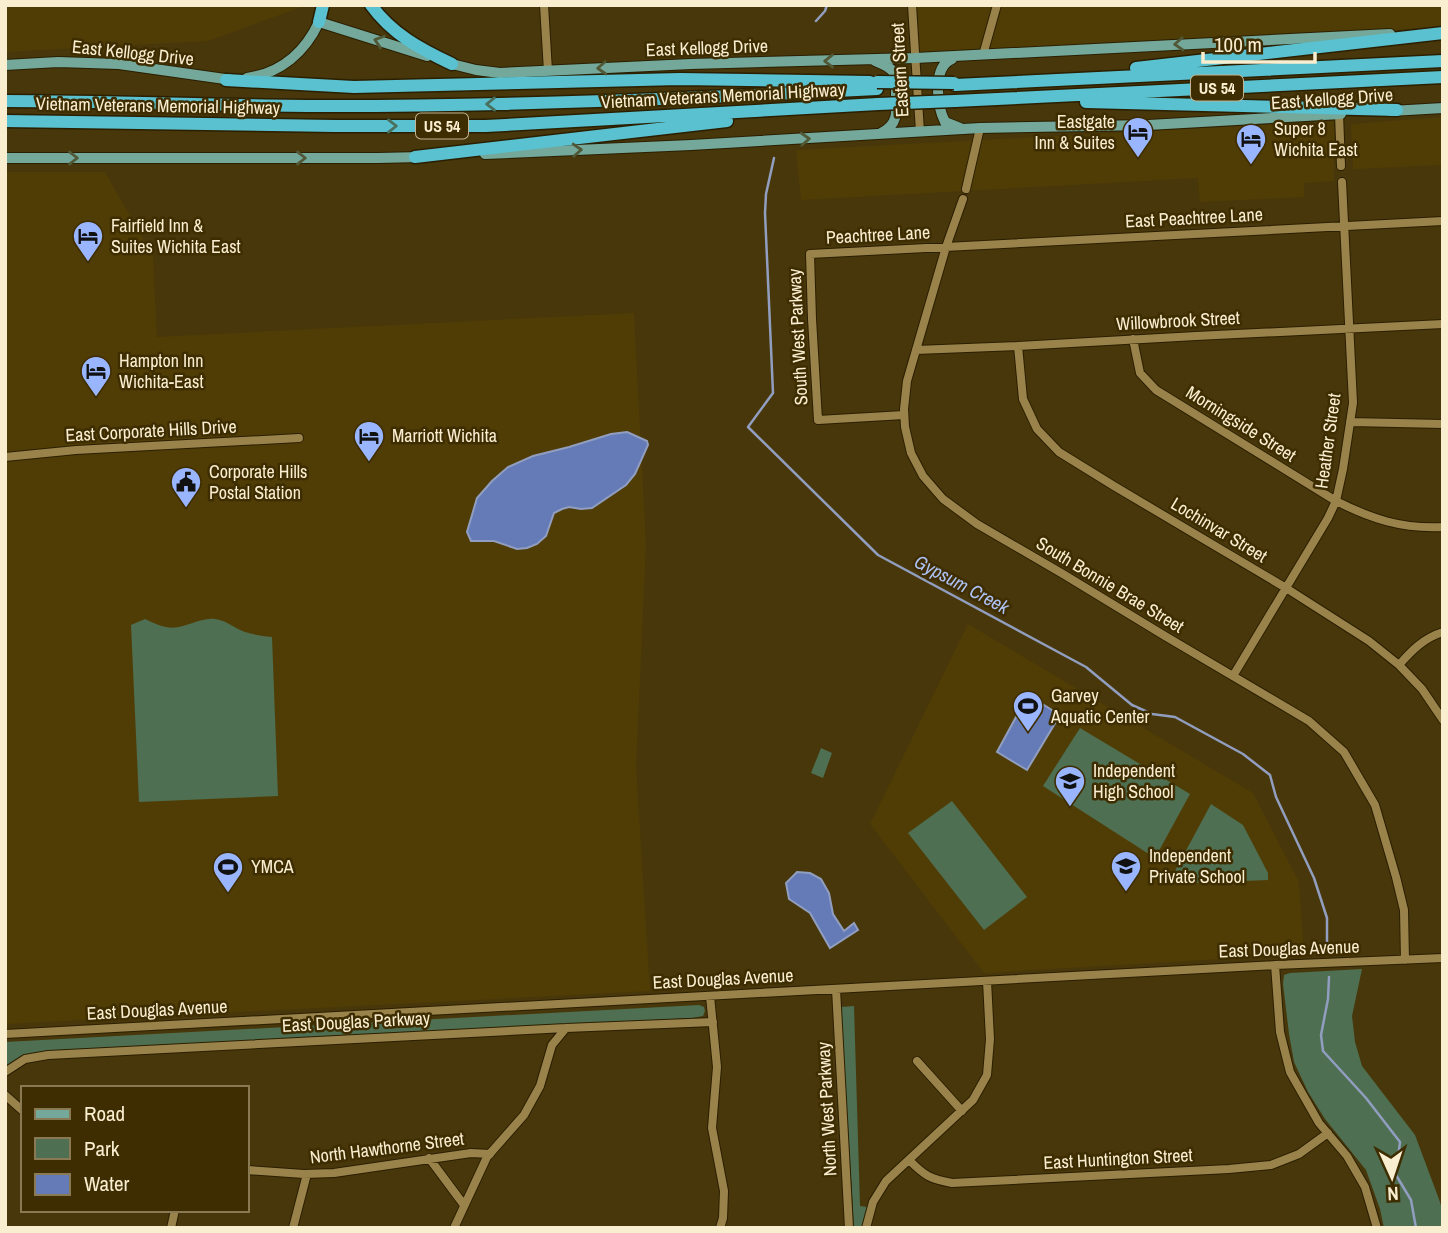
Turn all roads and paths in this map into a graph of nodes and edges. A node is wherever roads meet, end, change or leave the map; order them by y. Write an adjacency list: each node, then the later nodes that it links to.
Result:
1 (323, 5): 6 (highway)
2 (371, 5): 13 (highway)
3 (544, 5): 15 (street)
4 (912, 5): 10 (street, Eastern Street)
5 (997, 5): 8 (street)
6 (319, 22): 13 (main road, East Kellogg Drive, one-way to 6); 17 (main road, East Kellogg Drive)
7 (1443, 33): 8 (main road, East Kellogg Drive, one-way to 8); 18 (highway)
8 (983, 55): 9 (main road, East Kellogg Drive)
9 (959, 56): 10 (main road, East Kellogg Drive); 28 (main road)
10 (915, 58): 11 (main road, East Kellogg Drive); 29 (street, Eastern Street)
11 (873, 60): 15 (main road, East Kellogg Drive, one-way to 15); 30 (main road)
12 (1443, 61): 18 (highway, Vietnam Veterans Memorial Highway / US 54)
13 (452, 64): 15 (main road, East Kellogg Drive)
14 (5, 65): 17 (main road, East Kellogg Drive)
15 (548, 71)
16 (1443, 77): 20 (highway, Vietnam Veterans Memorial Highway / US 54)
17 (226, 80): 19 (highway)
18 (1024, 81): 19 (highway, Vietnam Veterans Memorial Highway / US 54, bridge)
19 (877, 85): 21 (highway, Vietnam Veterans Memorial Highway / US 54, one-way to 21)
20 (991, 99): 22 (highway, Vietnam Veterans Memorial Highway / US 54, bridge); 24 (highway)
21 (5, 102)
22 (854, 106): 26 (highway, Vietnam Veterans Memorial Highway / US 54, one-way to 22); 31 (highway)
23 (1443, 108): 24 (main road, East Kellogg Drive)
24 (1397, 110): 25 (main road, East Kellogg Drive)
25 (1339, 114): 27 (main road, East Kellogg Drive); 33 (street)
26 (5, 121)
27 (980, 128): 28 (main road, East Kellogg Drive); 35 (street)
28 (965, 129): 29 (main road, East Kellogg Drive)
29 (919, 132): 30 (main road, East Kellogg Drive)
30 (877, 135): 31 (main road, East Kellogg Drive, one-way to 30)
31 (415, 157): 32 (main road, East Kellogg Drive, one-way to 31)
32 (5, 158)
33 (1341, 166)
34 (1342, 183): 38 (street, Heather Street)
35 (966, 189)
36 (963, 198): 39 (street, South Bonnie Brae Street)
37 (1443, 221): 38 (street, East Peachtree Lane)
38 (1345, 226): 39 (street, East Peachtree Lane); 42 (street, Heather Street)
39 (946, 247): 40 (street, Peachtree Lane); 45 (street, South Bonnie Brae Street)
40 (810, 254): 46 (street, South West Parkway)
41 (1443, 324): 42 (street, Willowbrook Street)
42 (1349, 329): 43 (street, Willowbrook Street); 47 (street, Heather Street)
43 (1133, 339): 44 (street, Willowbrook Street); 51 (street, Morningside Street)
44 (1018, 346): 45 (street, Willowbrook Street); 53 (street, Lochinvar Street)
45 (916, 350): 46 (street, South Bonnie Brae Street)
46 (904, 415): 56 (street, South Bonnie Brae Street)
47 (1350, 422): 48 (street); 51 (street, Heather Street)
48 (1443, 424)
49 (299, 438): 50 (street, East Corporate Hills Drive)
50 (5, 457)
51 (1336, 500): 52 (street, Morningside Street); 53 (street, Heather Street)
52 (1443, 527)
53 (1286, 588): 55 (street, Lochinvar Street); 56 (street, Heather Street)
54 (1443, 632): 55 (street)
55 (1399, 665): 57 (street, Lochinvar Street)
56 (1233, 677): 59 (street, South Bonnie Brae Street)
57 (1443, 720)
58 (1443, 958): 59 (street, East Douglas Avenue)
59 (1405, 960): 60 (street, East Douglas Avenue)
60 (1275, 965): 61 (street, East Douglas Avenue); 72 (street)
61 (987, 981): 62 (street, East Douglas Avenue); 71 (street)
62 (836, 989): 63 (street, East Douglas Avenue); 82 (street, North West Parkway)
63 (710, 996): 64 (street); 66 (street, East Douglas Avenue)
64 (713, 1022): 65 (street, East Douglas Parkway); 81 (street)
65 (566, 1028): 68 (street, East Douglas Parkway); 73 (street)
66 (5, 1034)
67 (917, 1061): 71 (street)
68 (5, 1072)
69 (5, 1095): 70 (street)
70 (21, 1109)
71 (962, 1111): 75 (street)
72 (1328, 1133): 75 (street, East Huntington Street); 84 (street)
73 (490, 1154): 74 (street, North Hawthorne Street); 78 (street)
74 (429, 1158): 77 (street, North Hawthorne Street); 78 (street)
75 (909, 1160): 83 (street)
76 (248, 1170): 77 (street, North Hawthorne Street)
77 (307, 1174): 79 (street)
78 (464, 1205): 80 (street)
79 (292, 1228)
80 (454, 1228)
81 (720, 1228)
82 (849, 1228)
83 (866, 1228)
84 (1377, 1228)

